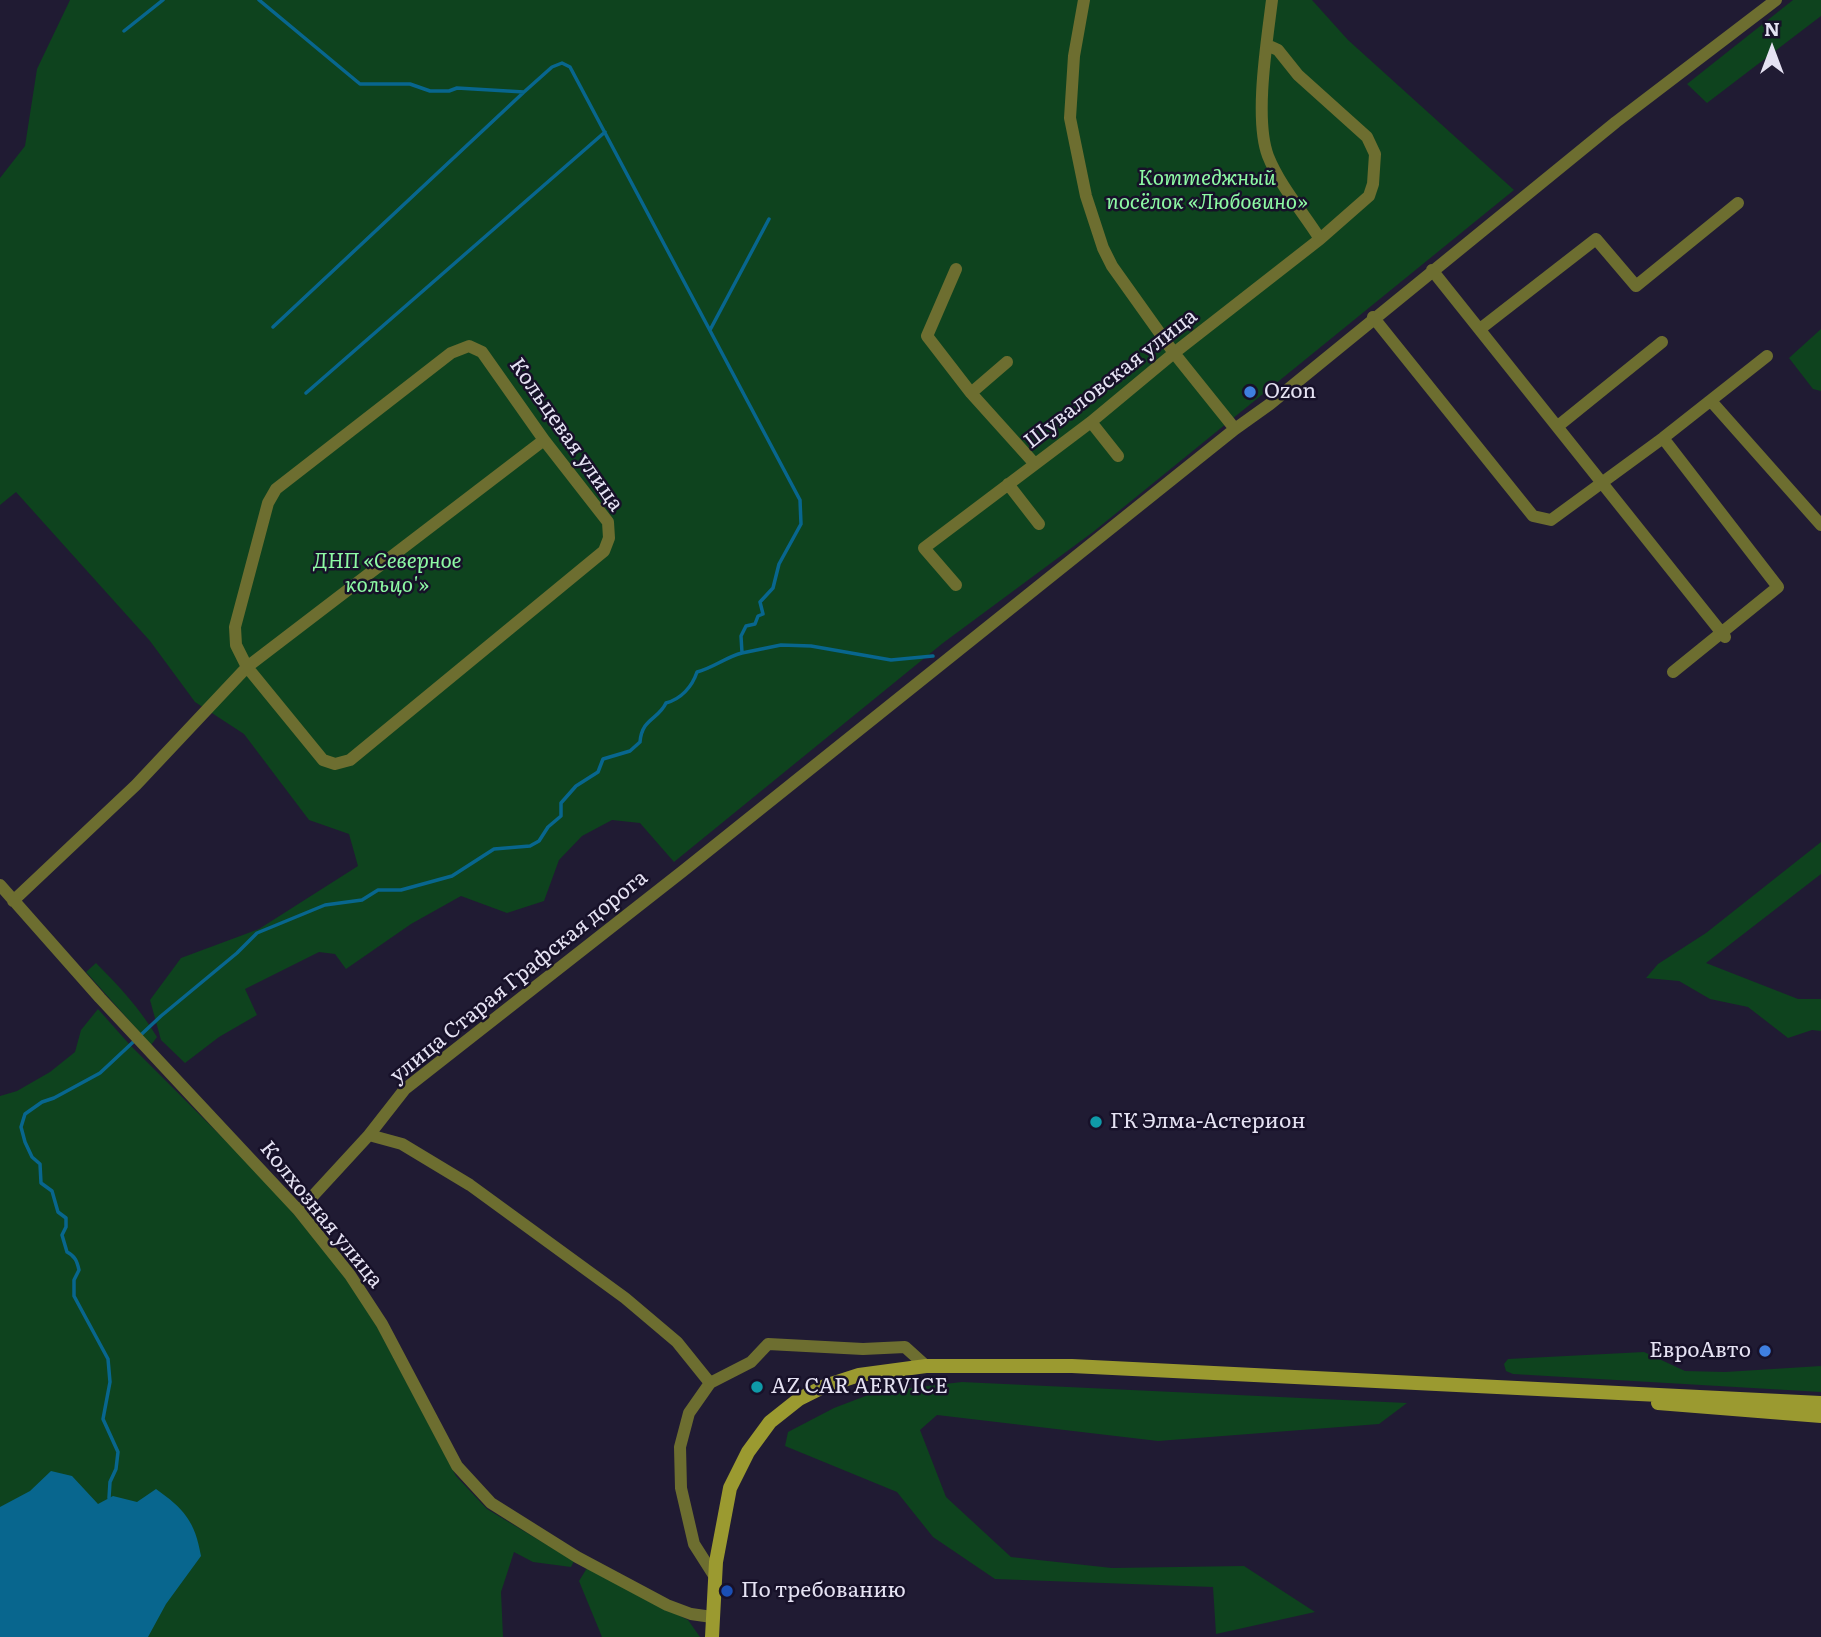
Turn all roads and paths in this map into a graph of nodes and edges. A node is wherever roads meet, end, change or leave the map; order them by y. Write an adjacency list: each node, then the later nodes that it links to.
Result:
1 (1084, 0): 12 (street)
2 (1272, 0): 4 (street)
3 (1776, 0): 8 (street, улица Старая Графская дорога)
4 (1267, 45): 6 (street); 6 (street, Шуваловская улица)
5 (1738, 203): 10 (street)
6 (1320, 239): 12 (street, Шуваловская улица)
7 (956, 269): 15 (street)
8 (1432, 270): 9 (street, улица Старая Графская дорога); 10 (street)
9 (1373, 317): 19 (street, улица Старая Графская дорога); 24 (street)
10 (1480, 329): 18 (street)
11 (1662, 342): 18 (street)
12 (1174, 352): 17 (street, Шуваловская улица); 19 (street)
13 (1767, 356): 16 (street)
14 (1007, 362): 15 (street)
15 (971, 393): 23 (street)
16 (1711, 401): 20 (street); 27 (street)
17 (1091, 422): 22 (street); 23 (street, Шуваловская улица)
18 (1558, 426): 24 (street)
19 (1235, 429): 34 (street, улица Старая Графская дорога)
20 (1663, 438): 24 (street); 29 (street)
21 (544, 440): 30 (street); 30 (street, Кольцевая улица); 30 (street, Кольцевая улица)
22 (1118, 456)
23 (1034, 463): 25 (street, Шуваловская улица)
24 (1603, 482): 29 (street)
25 (1009, 484): 26 (street); 28 (street, Шуваловская улица)
26 (1039, 524)
27 (1821, 525)
28 (956, 585)
29 (1723, 635): 31 (street)
30 (247, 667): 33 (street)
31 (1673, 672)
32 (0, 885): 33 (street, Колхозная улица)
33 (13, 901): 35 (street, Колхозная улица)
34 (369, 1135): 35 (street, улица Старая Графская дорога); 37 (street)
35 (299, 1211): 42 (street, Колхозная улица)
36 (926, 1366): 37 (street); 38 (main road); 41 (main road)
37 (710, 1383): 41 (street)
38 (1500, 1388): 39 (main road); 40 (main road)
39 (1821, 1403)
40 (1821, 1416)
41 (715, 1577): 42 (main road)
42 (712, 1617): 43 (main road)
43 (712, 1637)

